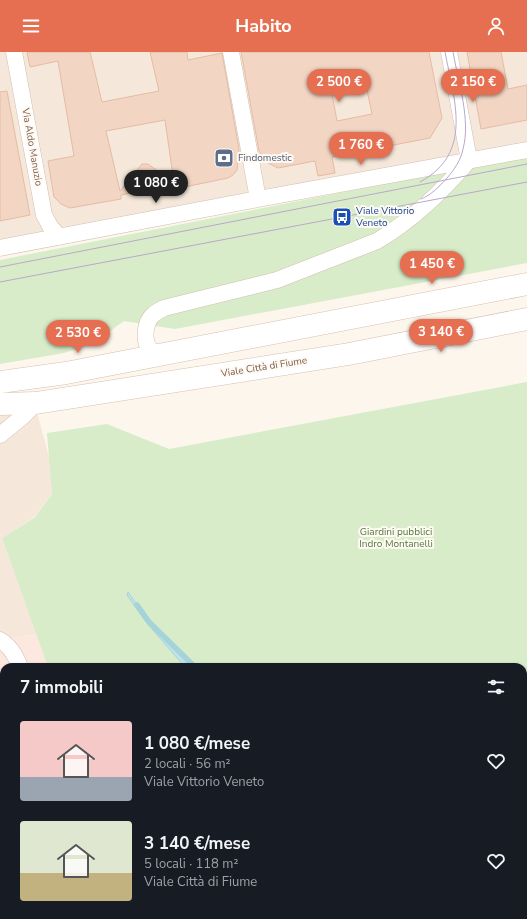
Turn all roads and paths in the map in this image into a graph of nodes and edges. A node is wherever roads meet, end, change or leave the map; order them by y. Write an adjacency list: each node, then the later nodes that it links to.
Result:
1 (14, 52): 7 (street, Via Aldo Manuzio)
2 (230, 52): 6 (street)
3 (449, 52): 5 (street)
4 (527, 150): 5 (street)
5 (469, 160): 6 (street); 11 (street)
6 (258, 199): 7 (street)
7 (59, 237): 8 (street)
8 (0, 248)
9 (527, 284): 11 (main road)
10 (527, 319): 13 (main road, Viale Città di Fiume)
11 (160, 355): 12 (main road)
12 (0, 382)
13 (36, 403): 14 (main road, Viale Città di Fiume); 15 (street)
14 (0, 404)
15 (0, 435)
16 (0, 640): 17 (street)
17 (18, 663)

